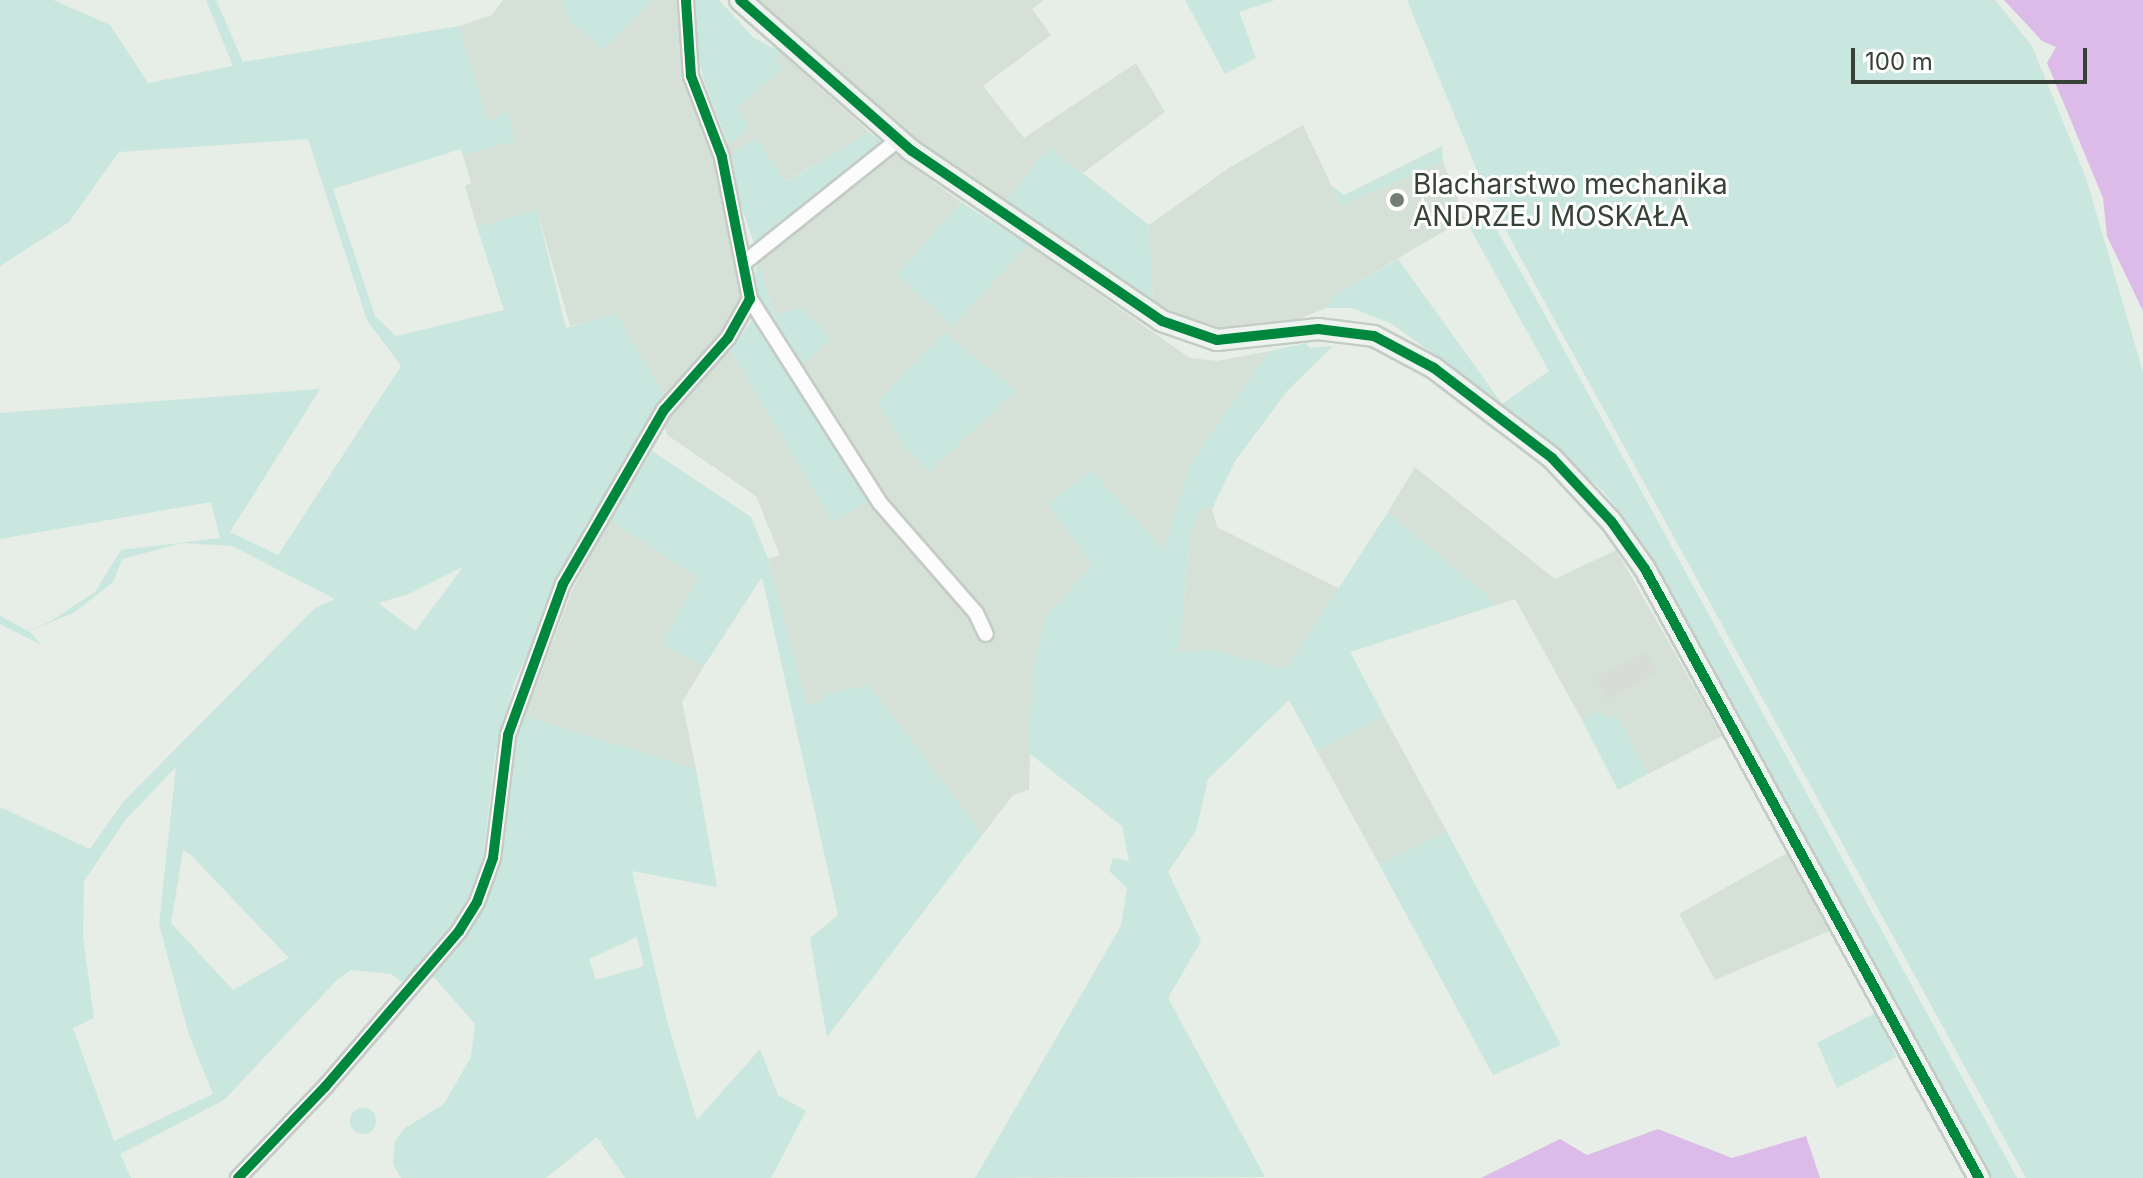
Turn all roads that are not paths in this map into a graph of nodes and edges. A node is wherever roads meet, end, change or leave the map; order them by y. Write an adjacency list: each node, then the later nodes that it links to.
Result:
1 (686, 0): 4 (street)
2 (740, 0): 3 (street)
3 (898, 140): 4 (street); 8 (street)
4 (745, 262): 5 (street)
5 (750, 299): 6 (street); 7 (street)
6 (986, 634)
7 (238, 1178)
8 (1979, 1178)

